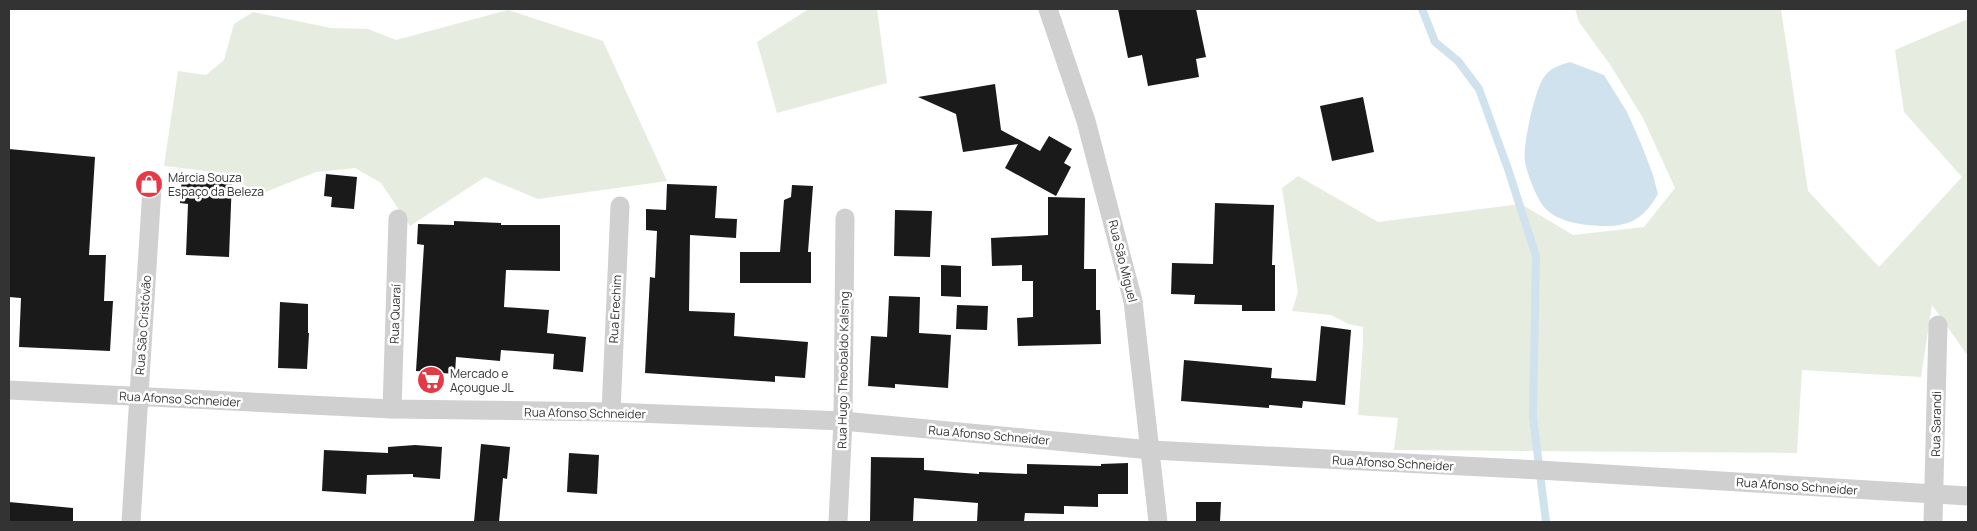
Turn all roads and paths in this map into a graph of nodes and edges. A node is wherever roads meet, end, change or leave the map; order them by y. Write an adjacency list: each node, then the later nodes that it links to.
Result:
1 (1048, 9): 12 (street, Rua São Miguel)
2 (152, 188): 8 (street, Rua São Cristóvão)
3 (620, 206): 10 (street, Rua Erechim)
4 (845, 218): 11 (street, Rua Hugo Theobaldo Kalsing)
5 (398, 219): 9 (street, Rua Quaraí)
6 (1938, 325): 13 (street, Rua Sarandi)
7 (9, 390): 8 (street, Rua Afonso Schneider)
8 (138, 398): 9 (street, Rua Afonso Schneider); 15 (street, Rua São Cristóvão)
9 (392, 410): 10 (street, Rua Afonso Schneider)
10 (611, 412): 11 (street, Rua Afonso Schneider)
11 (843, 421): 12 (street, Rua Afonso Schneider); 16 (street, Rua Hugo Theobaldo Kalsing)
12 (1151, 450): 13 (street, Rua Afonso Schneider); 17 (street, Rua São Miguel)
13 (1934, 495): 14 (street, Rua Afonso Schneider); 18 (street, Rua Sarandi)
14 (1968, 496)
15 (131, 522)
16 (838, 522)
17 (1158, 522)
18 (1932, 522)

